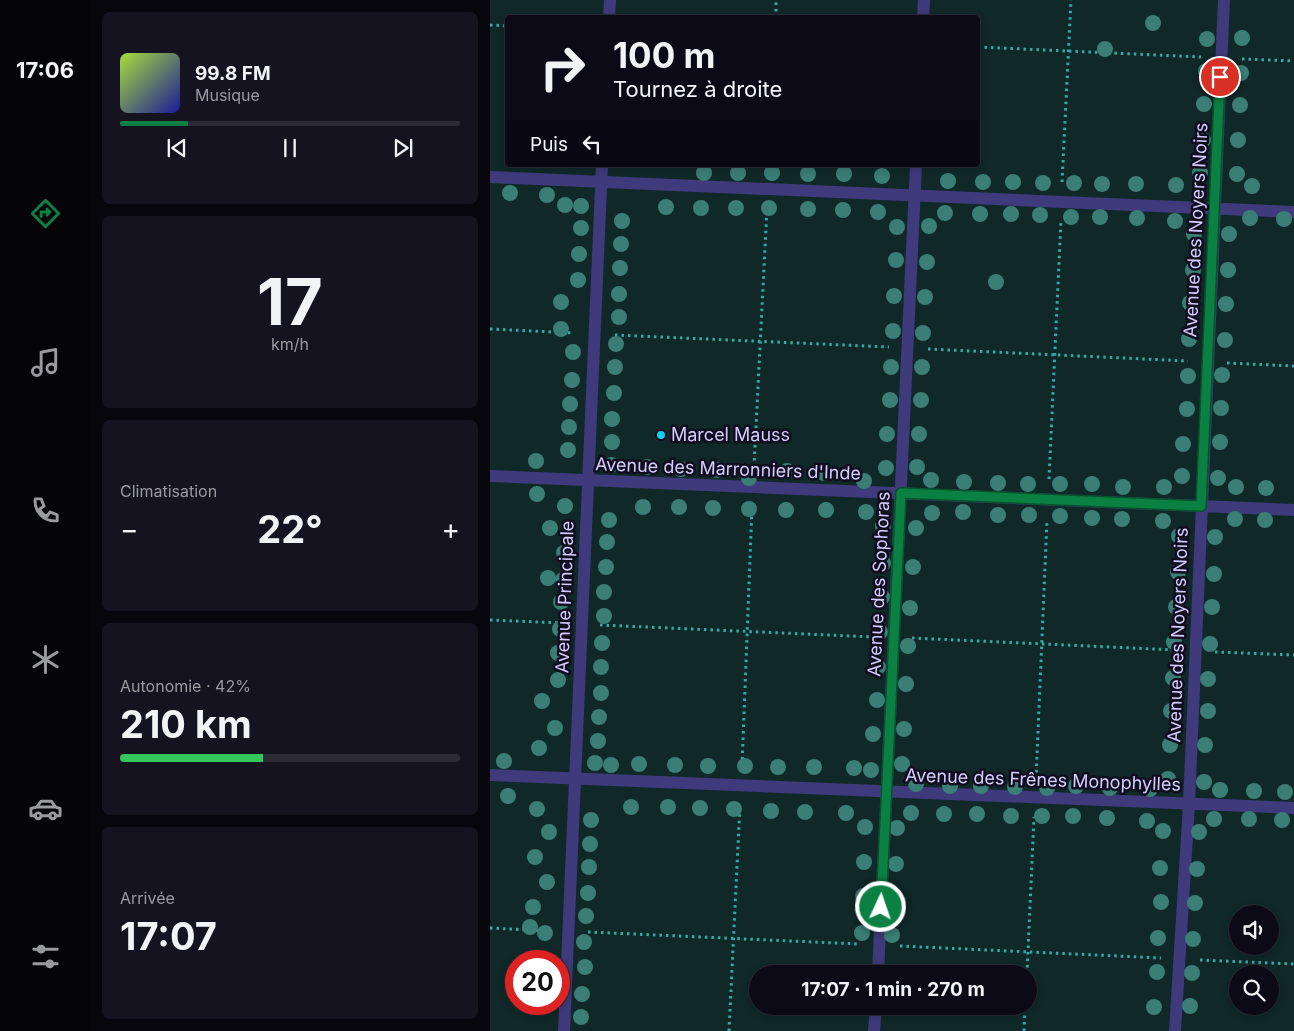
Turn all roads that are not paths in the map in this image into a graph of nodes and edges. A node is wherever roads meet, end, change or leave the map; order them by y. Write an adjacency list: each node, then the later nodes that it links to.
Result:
1 (610, 0): 4 (lane)
2 (924, 0): 5 (lane)
3 (1224, 0): 11 (lane, Avenue des Noyers Noirs)
4 (609, 15)
5 (923, 15)
6 (602, 167): 9 (lane, Avenue Principale)
7 (916, 167): 10 (lane, Avenue des Sophoras)
8 (490, 177): 9 (lane)
9 (601, 182): 10 (lane); 14 (lane, Avenue Principale)
10 (915, 196): 11 (lane); 15 (lane, Avenue des Sophoras)
11 (1215, 209): 12 (lane); 16 (lane, Avenue des Noyers Noirs)
12 (1294, 212)
13 (490, 476): 14 (lane, Avenue des Marronniers d'Inde)
14 (586, 480): 15 (lane, Avenue des Marronniers d'Inde); 19 (lane, Avenue Principale)
15 (901, 493): 16 (lane, Avenue des Marronniers d'Inde); 20 (lane, Avenue des Sophoras)
16 (1201, 506): 17 (lane, Avenue des Marronniers d'Inde); 21 (lane, Avenue des Noyers Noirs)
17 (1294, 510)
18 (490, 775): 19 (lane, Avenue des Frênes Monophylles)
19 (576, 778): 20 (lane, Avenue des Frênes Monophylles); 25 (lane, Avenue Principale)
20 (887, 791): 21 (lane, Avenue des Frênes Monophylles); 23 (lane, Avenue des Sophoras)
21 (1189, 804): 22 (lane, Avenue des Frênes Monophylles); 27 (lane, Avenue des Noyers Noirs)
22 (1294, 808)
23 (878, 965)
24 (875, 1015): 26 (lane)
25 (564, 1031)
26 (874, 1031)
27 (1175, 1031)

